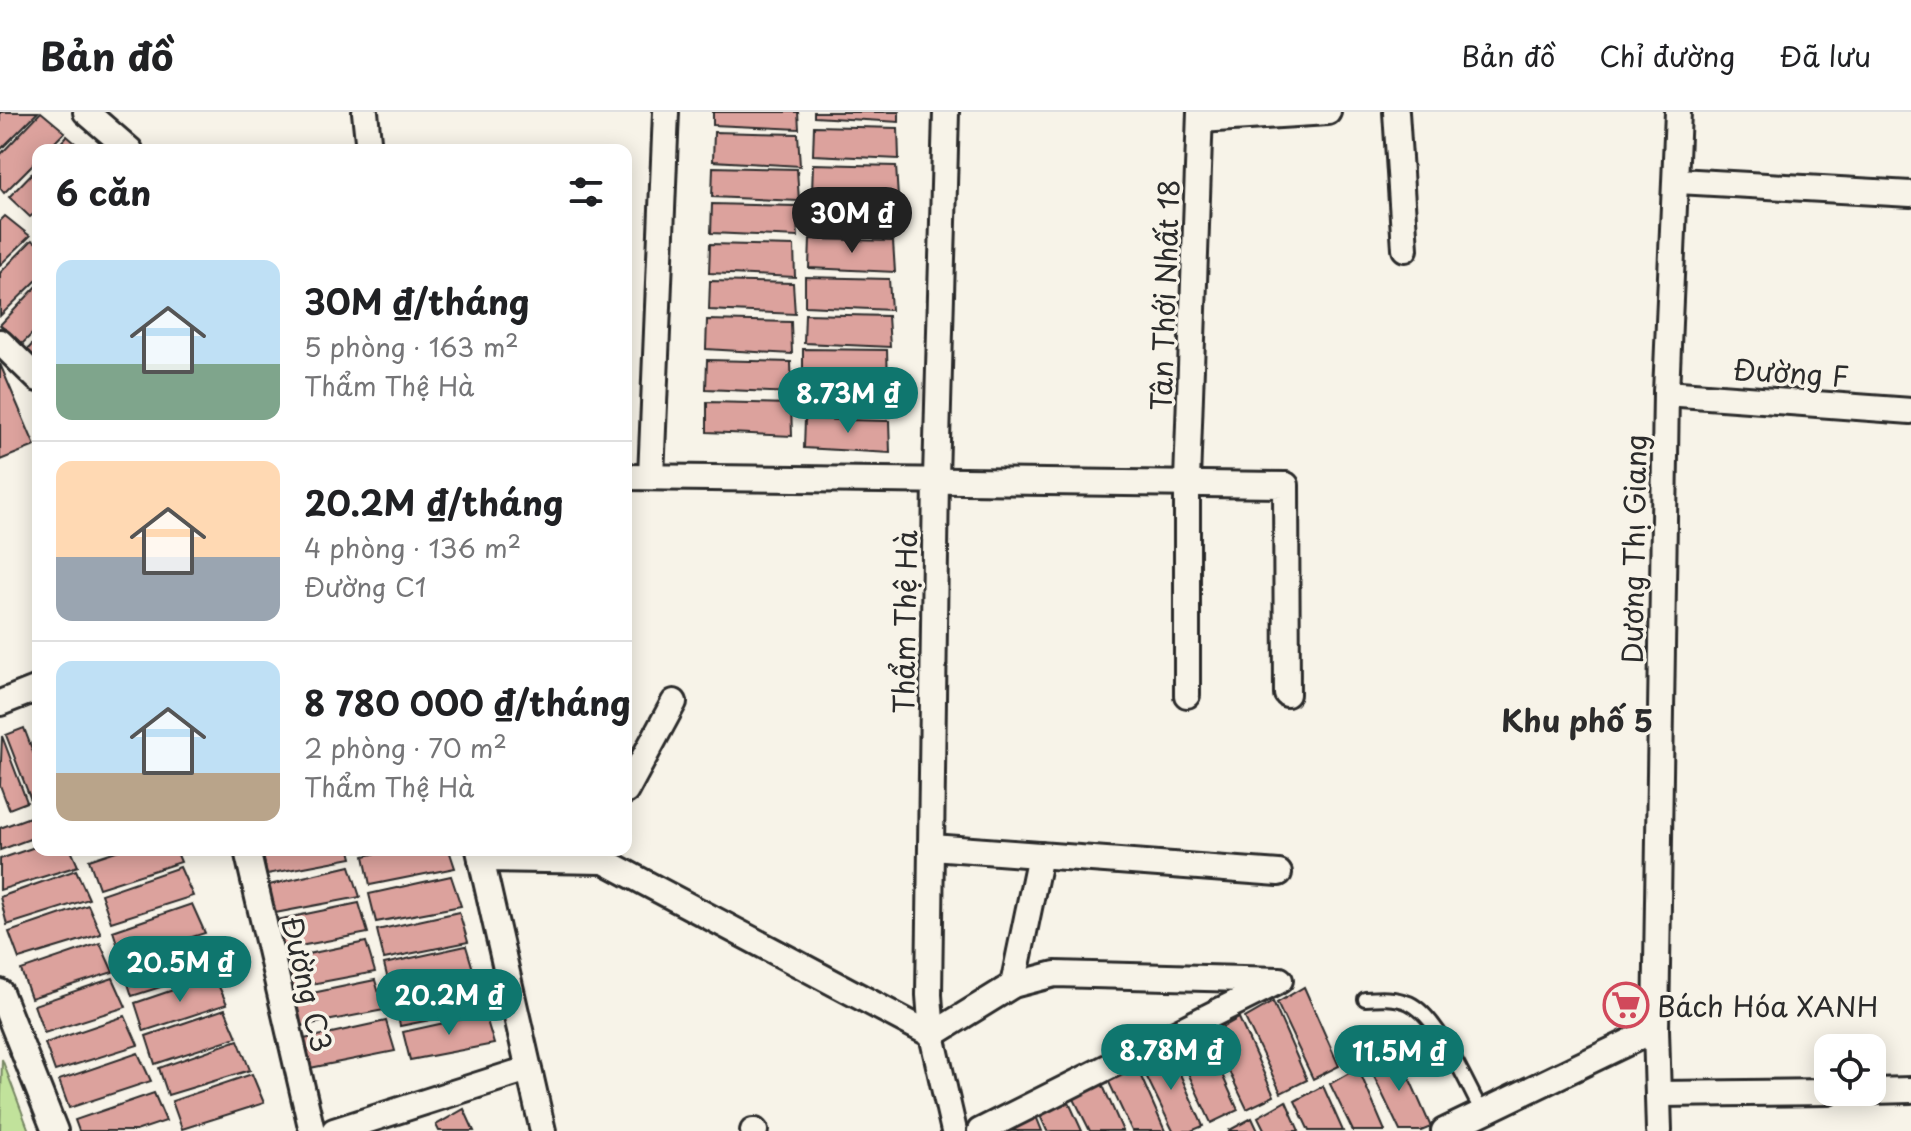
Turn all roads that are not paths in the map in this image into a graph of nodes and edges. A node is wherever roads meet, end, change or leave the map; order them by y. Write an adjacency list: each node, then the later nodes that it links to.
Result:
1 (86, 112): 9 (street)
2 (365, 112): 10 (street)
3 (666, 112): 19 (street)
4 (946, 112): 20 (street, Thẩm Thệ Hà)
5 (1328, 112): 8 (street)
6 (1396, 112): 13 (street)
7 (1678, 112): 11 (street, Dương Thị Giang)
8 (1200, 116): 21 (street, Tân Thới Nhất 18)
9 (123, 144)
10 (368, 144)
11 (1678, 181): 12 (street); 16 (street, Dương Thị Giang)
12 (1911, 194)
13 (1405, 249)
14 (0, 342): 15 (street)
15 (32, 373)
16 (1666, 393): 17 (street, Đường F); 37 (street, Dương Thị Giang)
17 (1911, 411)
18 (632, 477): 19 (street)
19 (651, 477): 20 (street)
20 (936, 478): 21 (street); 28 (street, Thẩm Thệ Hà)
21 (1187, 481): 23 (street); 24 (street, Tân Thới Nhất 18)
22 (32, 690): 26 (street)
23 (1287, 694)
24 (1187, 695)
25 (674, 702): 27 (street)
26 (0, 703)
27 (632, 780)
28 (932, 847): 29 (street); 38 (street, Thẩm Thệ Hà)
29 (1040, 855): 33 (street); 34 (street)
30 (248, 856): 46 (street, Đường C3)
31 (480, 856): 39 (street)
32 (605, 856): 38 (street)
33 (1279, 873)
34 (1013, 985): 38 (street); 50 (street)
35 (0, 992): 45 (street)
36 (1365, 999): 44 (lane)
37 (1656, 1029): 43 (street, Dương Thị Giang); 44 (street)
38 (932, 1035): 49 (street, Thẩm Thệ Hà)
39 (528, 1069): 47 (street); 48 (street)
40 (1911, 1090): 41 (street)
41 (1886, 1091)
42 (1814, 1092): 43 (street)
43 (1659, 1094): 52 (street, Dương Thị Giang)
44 (1482, 1112): 51 (street)
45 (55, 1131)
46 (312, 1131)
47 (334, 1131)
48 (543, 1131)
49 (954, 1131)
50 (980, 1131)
51 (1444, 1131)
52 (1659, 1131)

